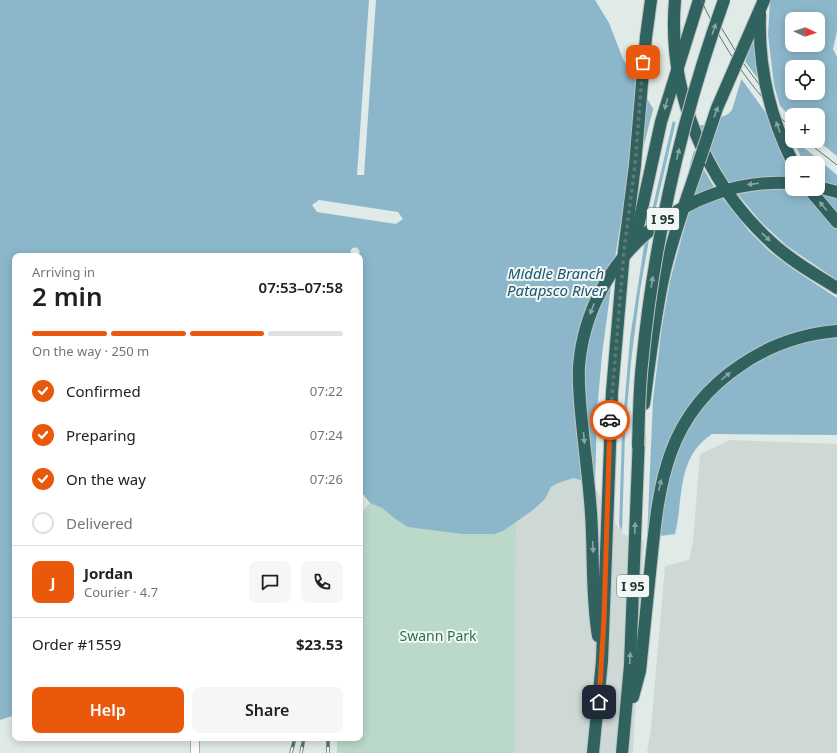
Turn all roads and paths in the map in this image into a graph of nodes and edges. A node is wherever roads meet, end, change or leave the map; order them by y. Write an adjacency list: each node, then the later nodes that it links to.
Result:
1 (651, 0): 14 (highway)
2 (675, 0): 12 (highway, one-way to 12, bridge)
3 (699, 0): 14 (highway, I 95, one-way to 14)
4 (724, 0): 15 (highway, I 95, one-way to 4, bridge)
5 (763, 0): 6 (highway, one-way to 5, bridge); 15 (highway, one-way to 5, bridge)
6 (791, 156)
7 (785, 183): 16 (highway, one-way to 16)
8 (825, 189): 9 (highway)
9 (837, 192)
10 (815, 196): 11 (highway, one-way to 10)
11 (837, 222)
12 (837, 288)
13 (837, 332): 18 (highway, one-way to 13)
14 (618, 339): 16 (highway, I 95)
15 (638, 446): 18 (highway, I 95, one-way to 15)
16 (602, 661): 17 (highway, I 95)
17 (597, 715): 21 (highway); 22 (highway, I 95)
18 (625, 725): 23 (highway, I 95)
19 (196, 741): 20 (street)
20 (195, 753)
21 (585, 753)
22 (593, 753)
23 (622, 753)

